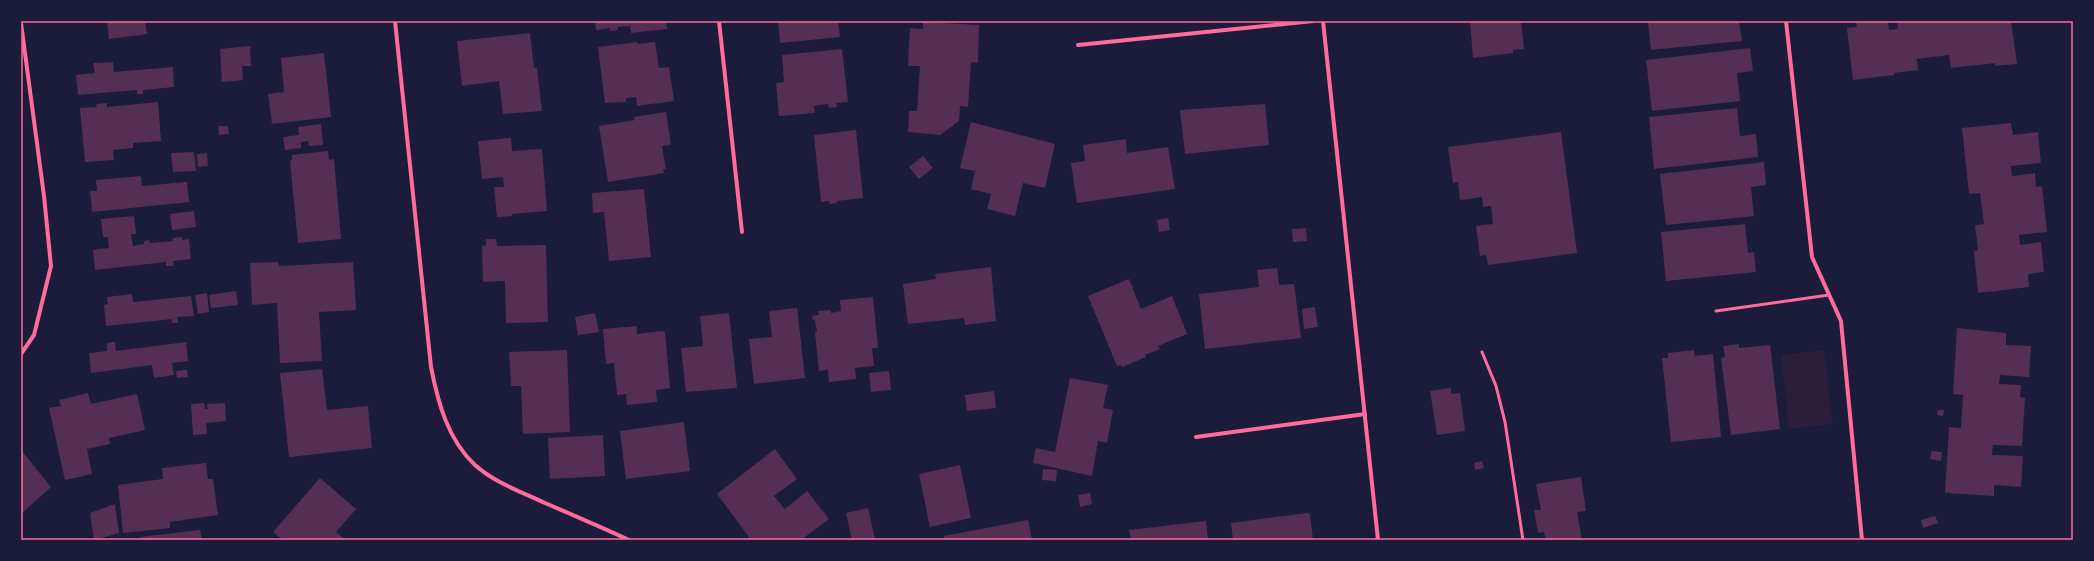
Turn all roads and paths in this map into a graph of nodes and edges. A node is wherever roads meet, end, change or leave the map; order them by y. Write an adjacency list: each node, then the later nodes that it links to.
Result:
1 (395, 21): 15 (street)
2 (719, 21): 8 (street)
3 (1313, 21): 7 (street)
4 (1323, 21): 13 (street)
5 (1786, 21): 9 (street)
6 (21, 23): 12 (street)
7 (1078, 45)
8 (742, 232)
9 (1829, 295): 10 (lane); 18 (street)
10 (1716, 311)
11 (1482, 352): 17 (lane)
12 (21, 354)
13 (1365, 414): 14 (street); 16 (street)
14 (1196, 437)
15 (629, 540)
16 (1378, 540)
17 (1523, 540)
18 (1862, 540)

